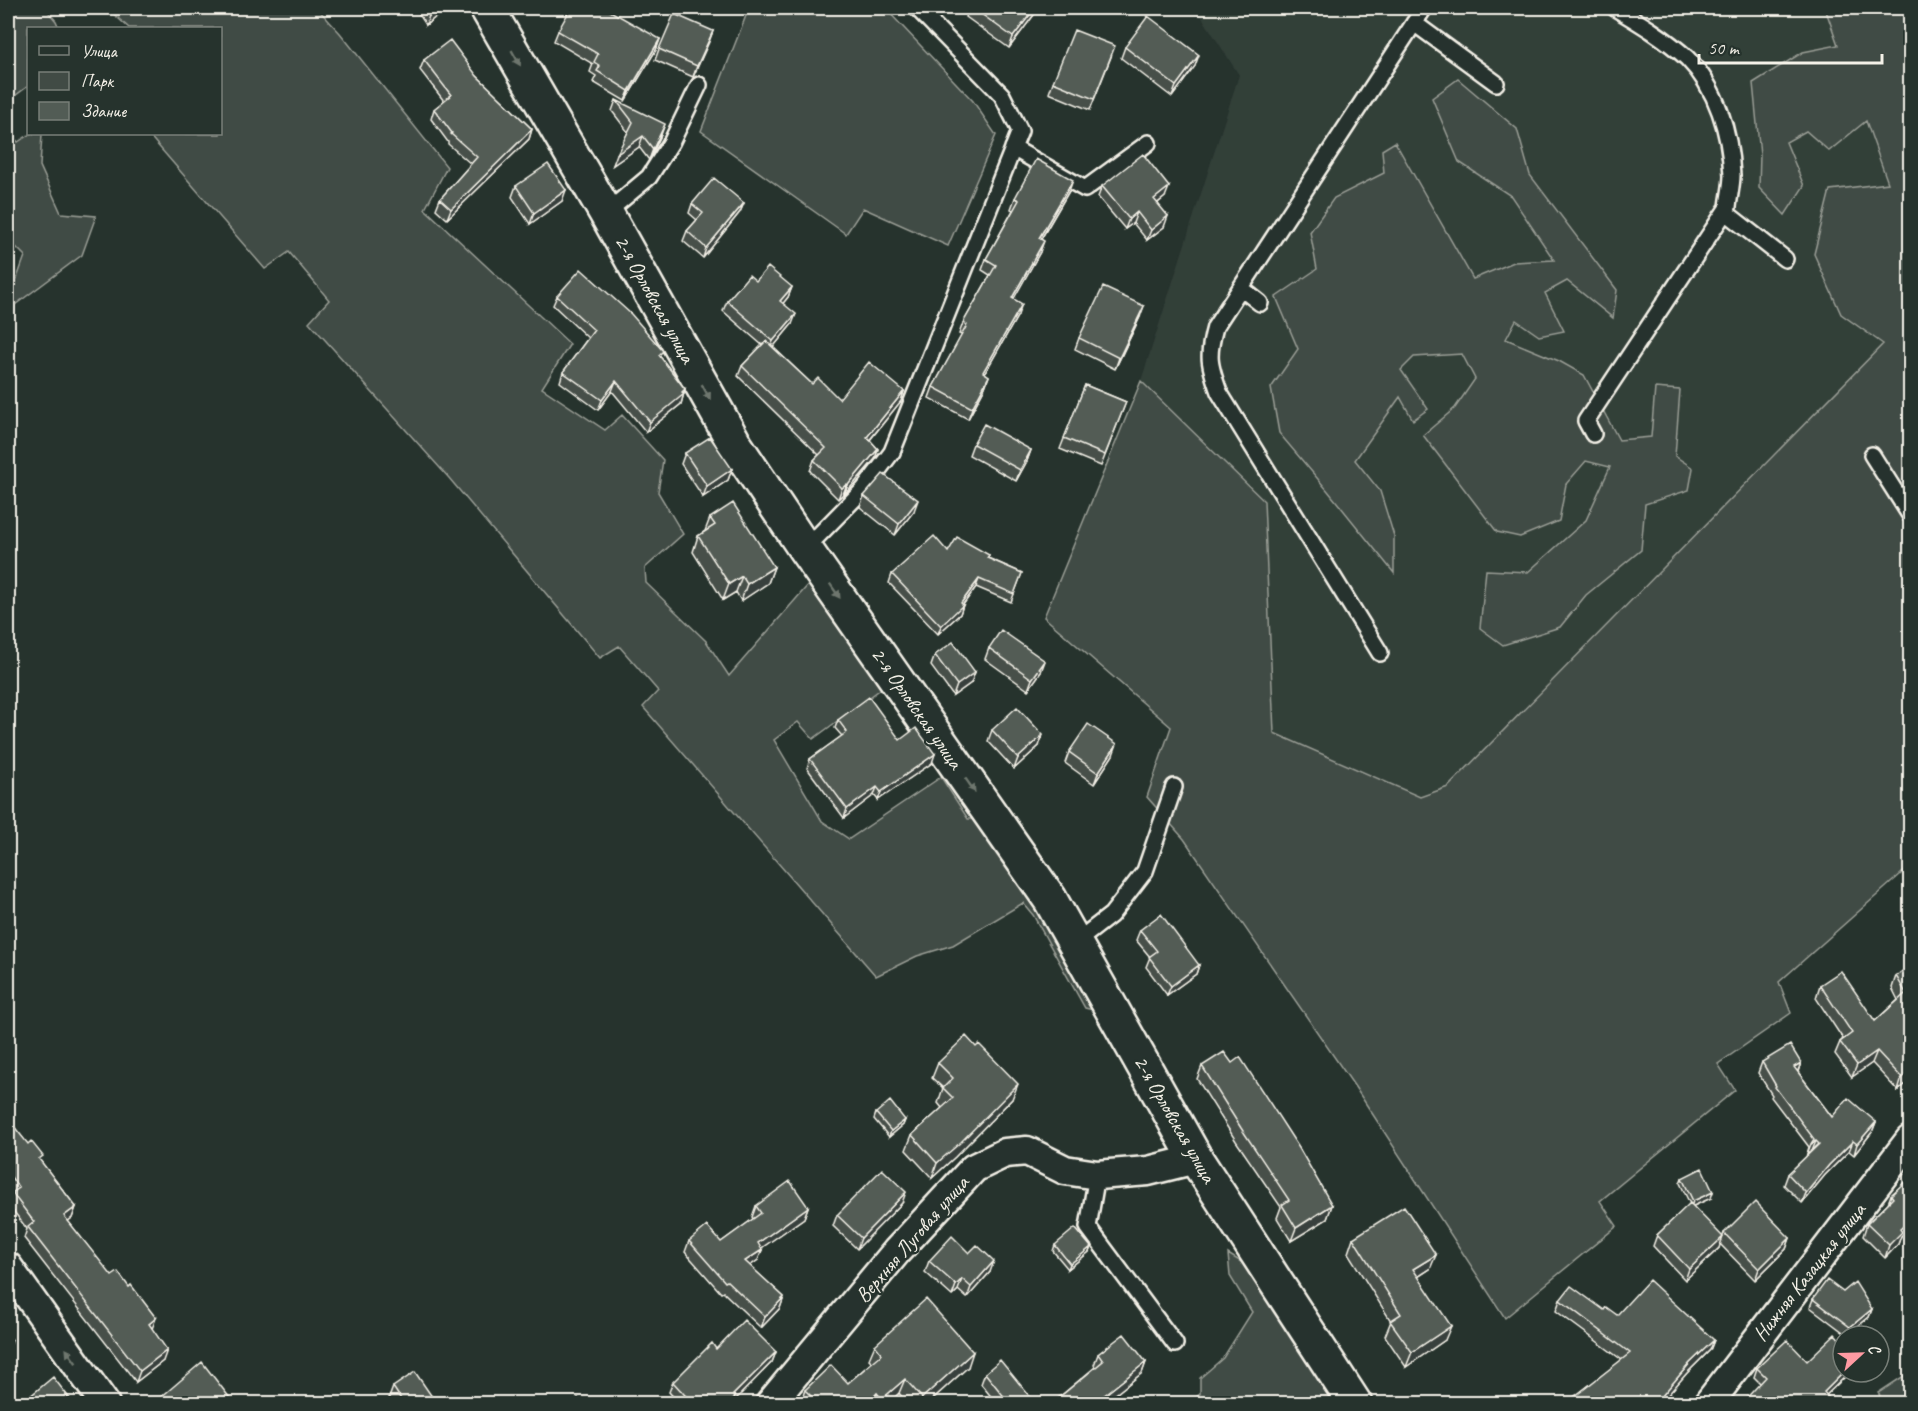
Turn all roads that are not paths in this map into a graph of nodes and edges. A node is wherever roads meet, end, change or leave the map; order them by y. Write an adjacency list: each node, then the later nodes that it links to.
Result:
1 (487, 8): 11 (street, 2-я Орловская улица, one-way to 11)
2 (917, 8): 9 (lane)
3 (1424, 8): 5 (lane)
4 (1615, 8): 10 (lane)
5 (1414, 23): 6 (lane); 13 (lane)
6 (1496, 83)
7 (699, 85): 11 (lane)
8 (1148, 143): 9 (lane)
9 (1014, 148): 18 (lane)
10 (1725, 212): 12 (lane); 15 (lane)
11 (606, 213): 18 (street, 2-я Орловская улица, one-way to 18)
12 (1785, 259)
13 (1241, 288): 14 (lane); 19 (lane)
14 (1260, 303)
15 (1593, 434)
16 (1872, 455): 17 (lane)
17 (1911, 515)
18 (805, 549): 21 (street, 2-я Орловская улица, one-way to 21)
19 (1380, 653)
20 (1174, 787): 21 (lane)
21 (1075, 943): 23 (street, 2-я Орловская улица)
22 (1911, 1140): 30 (street, Нижняя Казацкая улица)
23 (1196, 1159): 24 (street, Верхняя Луговая улица); 29 (street, 2-я Орловская улица)
24 (1096, 1175): 26 (lane); 28 (street, Верхняя Луговая улица)
25 (8, 1268): 27 (street, one-way to 25)
26 (1175, 1344)
27 (105, 1404)
28 (770, 1404)
29 (1355, 1404)
30 (1708, 1404)

